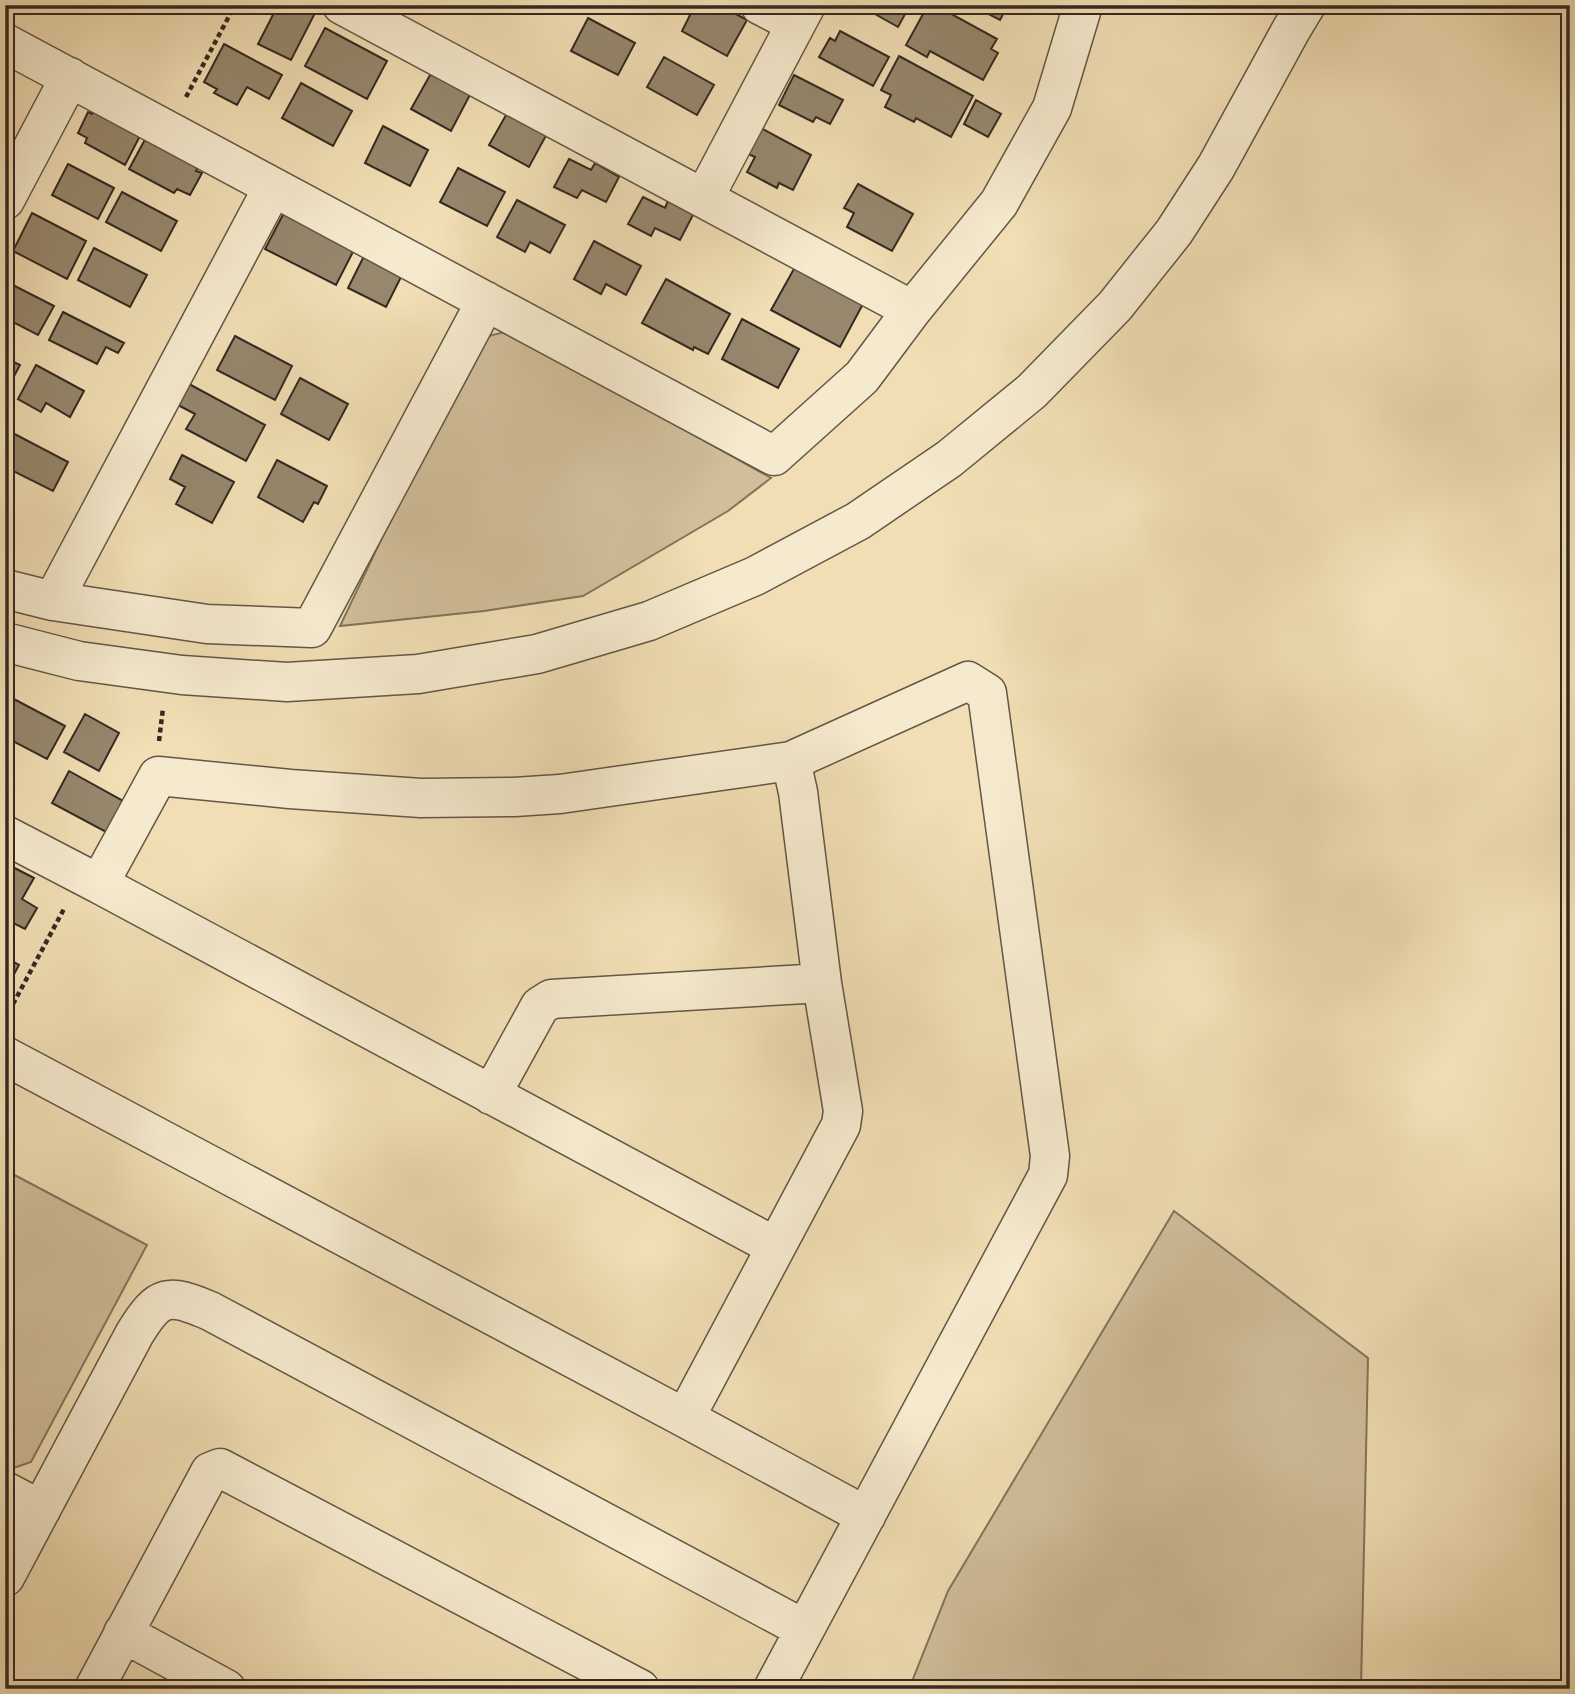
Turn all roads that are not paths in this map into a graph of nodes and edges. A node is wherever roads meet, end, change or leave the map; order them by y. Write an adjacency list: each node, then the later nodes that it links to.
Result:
1 (342, 5): 9 (street)
2 (760, 5): 5 (street)
3 (1083, 5): 12 (street)
4 (1306, 5): 15 (street)
5 (801, 15): 9 (street)
6 (5, 43): 7 (street)
7 (71, 77): 8 (street); 10 (street)
8 (273, 187): 11 (street); 14 (street)
9 (704, 198): 12 (street)
10 (5, 200)
11 (486, 301): 12 (street); 14 (street)
12 (912, 310)
13 (5, 589): 14 (street)
14 (53, 601)
15 (5, 642)
16 (791, 761): 18 (street); 19 (street); 26 (street)
17 (5, 835): 18 (street)
18 (90, 879): 21 (street)
19 (822, 983): 21 (street); 22 (street)
20 (5, 1056): 23 (street)
21 (491, 1095): 22 (street)
22 (776, 1247): 23 (street)
23 (685, 1418): 26 (street)
24 (5, 1491): 25 (street)
25 (41, 1510): 27 (street); 28 (street)
26 (866, 1516): 28 (street)
27 (5, 1577)
28 (804, 1629): 33 (street)
29 (123, 1633): 30 (street); 31 (street); 32 (street)
30 (94, 1689)
31 (226, 1689)
32 (640, 1689)
33 (773, 1689)

